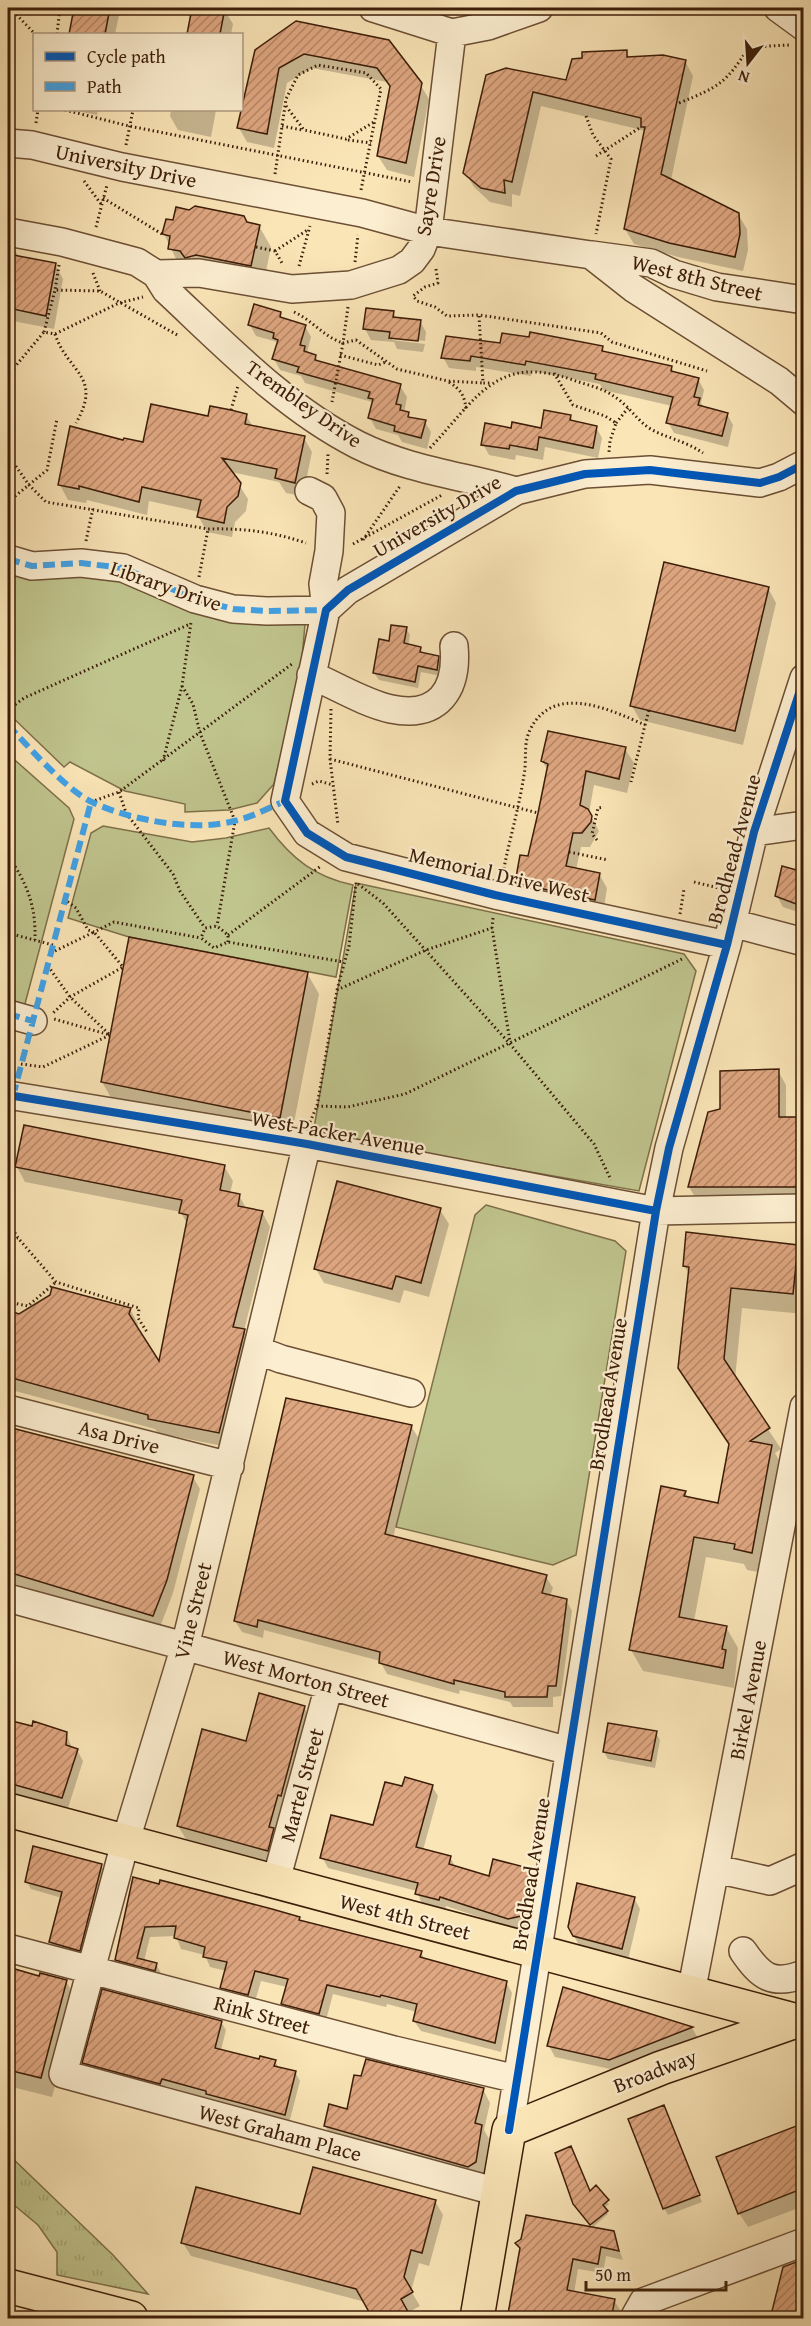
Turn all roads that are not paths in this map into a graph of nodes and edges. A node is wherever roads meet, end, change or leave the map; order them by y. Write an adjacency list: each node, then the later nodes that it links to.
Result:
1 (373, 8): 4 (street)
2 (539, 8): 4 (street)
3 (778, 8): 5 (street)
4 (452, 33): 8 (street, Sayre Drive)
5 (798, 36)
6 (8, 143): 8 (street, University Drive)
7 (8, 232): 10 (street, Sayre Drive)
8 (424, 240): 9 (street, University Drive); 10 (street, Sayre Drive)
9 (593, 247): 11 (street, West 8th Street); 12 (street, University Drive)
10 (156, 274): 15 (street, Trembley Drive)
11 (804, 300)
12 (804, 402)
13 (804, 464): 15 (street, University Drive)
14 (309, 491): 17 (street)
15 (516, 491): 17 (street, University Drive)
16 (8, 559): 17 (street, Library Drive)
17 (326, 610): 20 (street)
18 (454, 646): 20 (street)
19 (804, 678): 22 (street, Brodhead Avenue)
20 (321, 679): 23 (street, Memorial Drive West)
21 (804, 825): 22 (street)
22 (754, 832): 23 (street, Brodhead Avenue)
23 (729, 934): 24 (street, Memorial Drive West); 28 (street, Brodhead Avenue)
24 (804, 942)
25 (10, 1095): 26 (street, West Packer Avenue)
26 (307, 1144): 28 (street, West Packer Avenue); 29 (street, Vine Street)
27 (804, 1208): 28 (street, West Packer Avenue)
28 (656, 1211): 37 (street, Brodhead Avenue)
29 (257, 1350): 30 (street); 33 (street, Vine Street)
30 (411, 1393)
31 (804, 1407): 41 (street, Birkel Avenue)
32 (8, 1409): 33 (street, Asa Drive)
33 (230, 1466): 35 (street, Vine Street)
34 (8, 1598): 35 (street, West Morton Street)
35 (185, 1646): 36 (street, West Morton Street); 39 (street, Vine Street)
36 (328, 1686): 37 (street, West Morton Street); 42 (street, Martel Street)
37 (569, 1751): 45 (street, Brodhead Avenue)
38 (8, 1810): 39 (main road, West 4th Street)
39 (125, 1843): 42 (main road, West 4th Street); 46 (street, Vine Street)
40 (804, 1866): 41 (street)
41 (716, 1869): 48 (street, Birkel Avenue)
42 (275, 1884): 45 (main road, West 4th Street)
43 (8, 1948): 46 (street, Rink Street)
44 (743, 1951): 47 (street)
45 (537, 1952): 48 (main road, West 4th Street); 51 (street, Brodhead Avenue)
46 (91, 1970): 50 (street, Vine Street); 51 (street, Rink Street)
47 (804, 1974)
48 (691, 1993): 49 (main road, West 4th Street)
49 (801, 2020): 52 (main road, Broadway)
50 (63, 2074): 53 (street, West Graham Place)
51 (517, 2079): 52 (street, Brodhead Avenue)
52 (509, 2130): 53 (main road, Brodhead Avenue)
53 (498, 2192): 57 (main road, Brodhead Avenue)
54 (804, 2242): 58 (street)
55 (8, 2286): 56 (main road)
56 (130, 2319)
57 (477, 2319)
58 (634, 2319)

